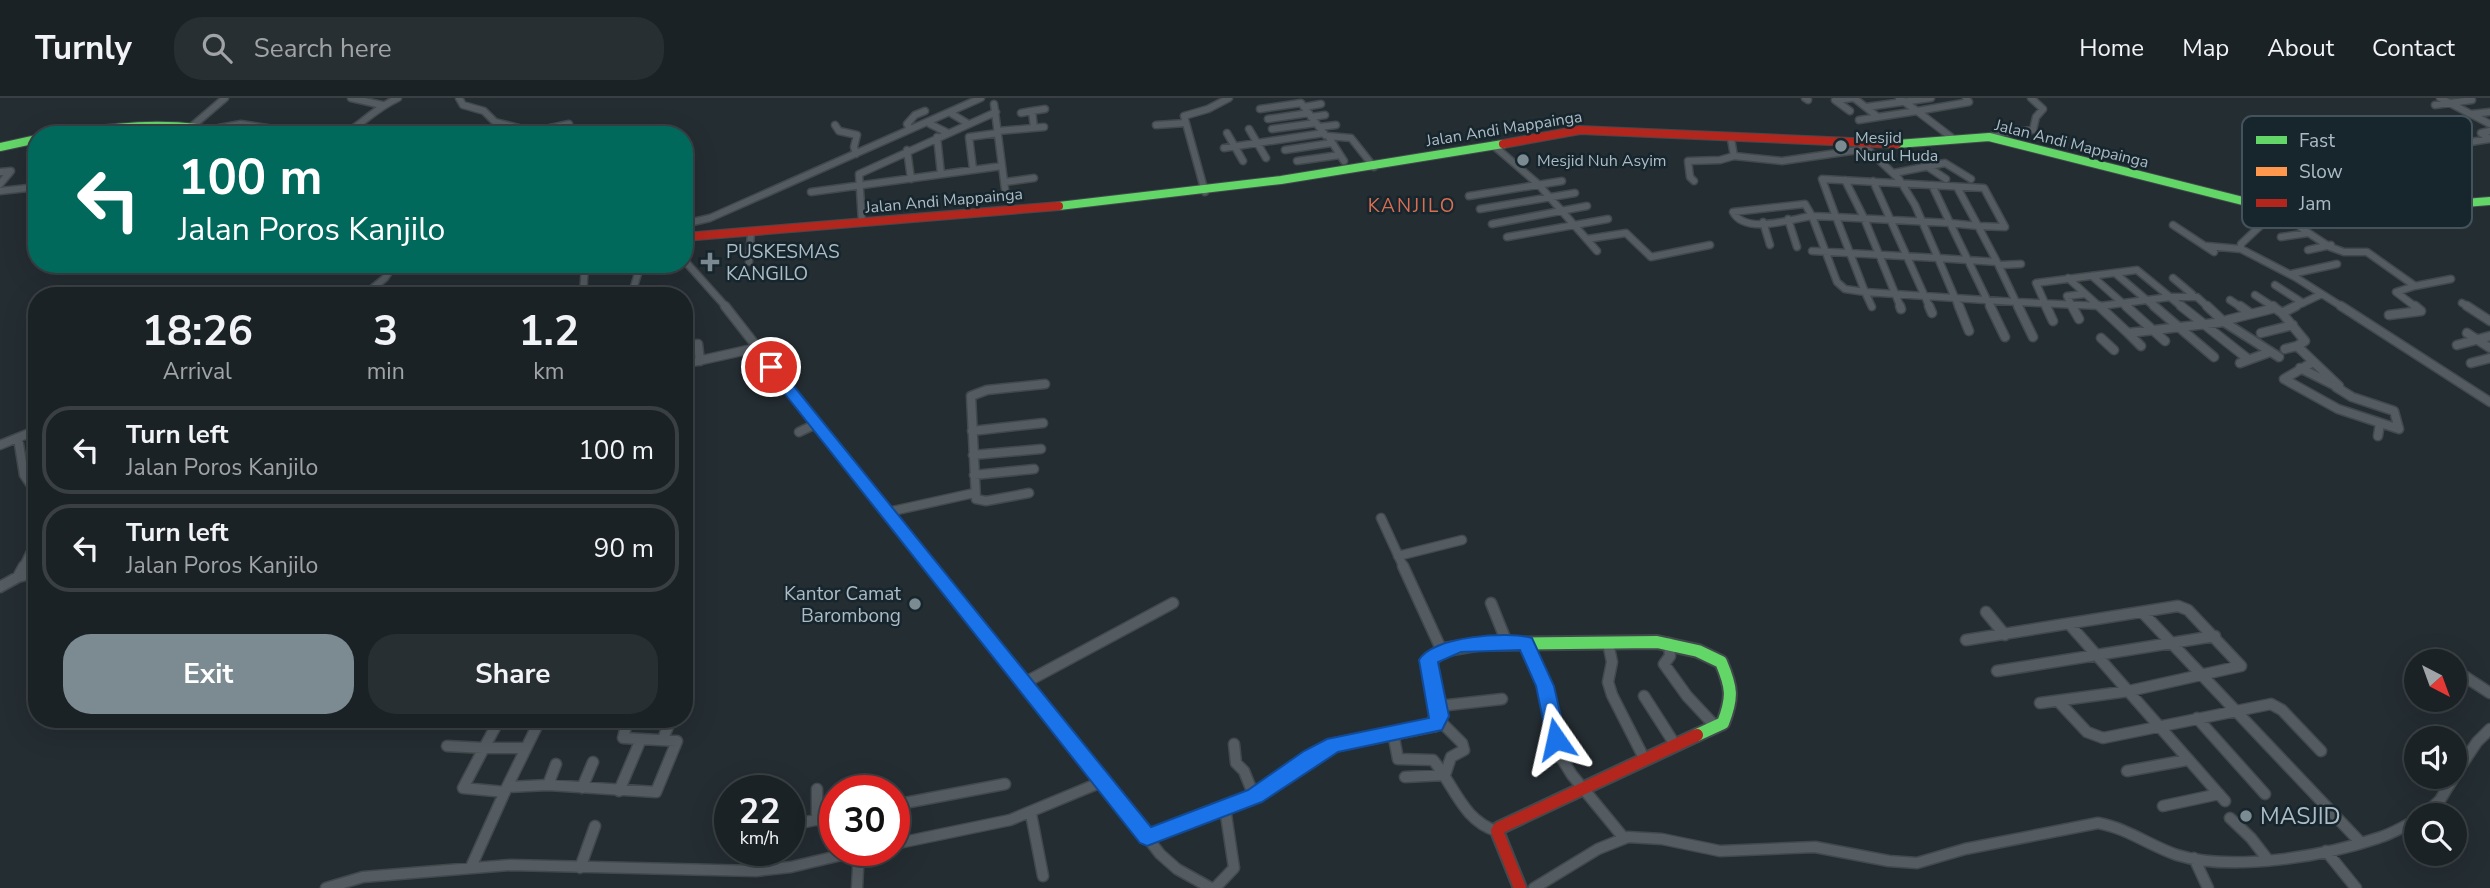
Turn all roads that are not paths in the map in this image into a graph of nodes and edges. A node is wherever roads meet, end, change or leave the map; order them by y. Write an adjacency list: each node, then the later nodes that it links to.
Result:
1 (225, 98): 54 (street)
2 (351, 98): 22 (street)
3 (398, 98): 22 (street)
4 (459, 98): 58 (street)
5 (981, 98): 62 (street)
6 (1216, 98): 15 (street)
7 (1826, 98): 16 (street)
8 (1853, 98): 16 (street); 27 (street)
9 (1931, 98): 14 (street)
10 (1943, 98): 24 (street)
11 (1966, 98): 24 (street)
12 (2031, 98): 71 (street)
13 (2440, 98): 19 (street)
14 (1923, 99): 17 (street); 28 (street)
15 (1226, 100): 45 (street)
16 (1836, 100): 33 (street)
17 (1901, 100): 23 (street); 34 (street)
18 (2472, 100): 19 (street)
19 (2450, 103): 25 (street); 39 (street)
20 (994, 104): 35 (street)
21 (1321, 104): 26 (street)
22 (382, 105): 57 (street)
23 (1886, 105): 27 (street); 38 (street)
24 (1954, 105): 28 (street)
25 (2435, 105)
26 (1304, 107): 30 (street); 40 (street)
27 (1866, 107): 42 (street)
28 (1935, 108): 34 (street)
29 (1045, 109): 32 (street)
30 (1261, 109)
31 (925, 111): 62 (street)
32 (1032, 111): 61 (street); 63 (street)
33 (1850, 111)
34 (1917, 111): 38 (street); 70 (street)
35 (996, 112): 44 (street); 67 (street)
36 (2490, 112): 39 (street)
37 (952, 114): 44 (street)
38 (1897, 114): 42 (street)
39 (2471, 114): 49 (street)
40 (1310, 115): 41 (street); 48 (street); 52 (street)
41 (1325, 115)
42 (1878, 117): 43 (street)
43 (1860, 120)
44 (967, 123): 66 (street)
45 (1186, 123): 51 (street); 115 (street)
46 (569, 124): 59 (street)
47 (930, 124): 66 (street)
48 (1270, 124): 52 (street); 75 (street)
49 (2490, 124)
50 (835, 125): 85 (street)
51 (1156, 125)
52 (1318, 125): 53 (street); 72 (street)
53 (1336, 125)
54 (192, 126)
55 (230, 126): 56 (street)
56 (254, 126)
57 (355, 126)
58 (509, 126)
59 (560, 126)
60 (1044, 127): 61 (street)
61 (1034, 128): 63 (street)
62 (910, 129): 85 (street)
63 (1022, 129): 67 (street)
64 (1249, 130): 78 (street)
65 (2490, 131): 74 (street)
66 (946, 132): 69 (street)
67 (998, 132): 90 (street); 93 (street)
68 (1227, 133): 81 (street)
69 (937, 137): 84 (street); 96 (street)
70 (1951, 137): 71 (main road, Jalan Andi Mappainga); 82 (main road, Jalan Andi Mappainga)
71 (1989, 137): 121 (main road, Jalan Andi Mappainga)
72 (1328, 138): 75 (street); 75 (street); 89 (street); 91 (street)
73 (1731, 139): 79 (main road, Jalan Andi Mappainga); 82 (main road, Jalan Andi Mappainga); 86 (street)
74 (2490, 139): 77 (street)
75 (1280, 140): 78 (street)
76 (28, 141): 80 (main road)
77 (2472, 142)
78 (1257, 143): 81 (street); 87 (street)
79 (1493, 145): 91 (main road, Jalan Andi Mappainga); 106 (street)
80 (0, 146)
81 (1235, 146): 83 (street); 88 (street)
82 (1863, 146): 86 (street); 95 (street)
83 (1224, 148)
84 (908, 150): 98 (street); 109 (street)
85 (856, 154): 133 (street)
86 (1734, 156): 103 (street)
87 (1266, 158)
88 (1243, 161)
89 (1297, 161)
90 (1002, 166): 93 (street); 97 (street)
91 (1374, 167): 115 (main road, Jalan Andi Mappainga)
92 (1928, 167): 95 (street); 99 (street); 100 (street)
93 (973, 169): 96 (street)
94 (0, 172): 105 (street)
95 (1894, 173): 107 (street)
96 (941, 174): 98 (street)
97 (1034, 178)
98 (911, 179): 109 (street)
99 (1946, 179)
100 (1971, 179)
101 (1845, 180): 104 (street); 127 (street); 128 (street)
102 (1562, 181): 106 (street)
103 (1694, 181)
104 (1873, 181): 107 (street); 131 (street)
105 (0, 184)
106 (1538, 184): 117 (street); 118 (street)
107 (1902, 184): 108 (street); 132 (street)
108 (1932, 185): 111 (street); 136 (street)
109 (860, 186): 114 (street); 134 (street)
110 (28, 187): 112 (street)
111 (1957, 187): 140 (street); 140 (street)
112 (16, 189): 113 (street); 119 (street)
113 (0, 191)
114 (811, 192)
115 (1205, 192): 134 (main road, Jalan Andi Mappainga)
116 (1575, 193): 118 (street)
117 (1469, 196)
118 (1550, 197): 124 (street); 125 (street)
119 (7, 199)
120 (2490, 201): 122 (main road, Jalan Andi Mappainga)
121 (2242, 202)
122 (2472, 203)
123 (1587, 206): 125 (street)
124 (1480, 209)
125 (1562, 211): 137 (street); 138 (street)
126 (1812, 216): 127 (street); 130 (street); 135 (street); 158 (street)
127 (1837, 216): 128 (street); 160 (street)
128 (1864, 218): 131 (street); 161 (street)
129 (1608, 219): 138 (street)
130 (1788, 219): 135 (street); 153 (street)
131 (1890, 219): 132 (street); 162 (street)
132 (1920, 221): 136 (street); 163 (street)
133 (693, 222)
134 (862, 222): 143 (main road, Jalan Andi Mappainga)
135 (1763, 222): 150 (street)
136 (1950, 223): 140 (street); 164 (street)
137 (1492, 224)
138 (1574, 225): 146 (street); 148 (street)
139 (2174, 225): 152 (street)
140 (1978, 226): 166 (street)
141 (2261, 228): 154 (street)
142 (2302, 228): 144 (street)
143 (751, 232): 145 (main road, Jalan Andi Mappainga); 165 (street)
144 (2308, 233): 147 (street); 151 (street)
145 (693, 236)
146 (1507, 237)
147 (2281, 237)
148 (1587, 240): 149 (street); 156 (street)
149 (1710, 245)
150 (1770, 245)
151 (2331, 245): 155 (street); 178 (street)
152 (2207, 246): 154 (street); 159 (street)
153 (1797, 247)
154 (2241, 249): 172 (street)
155 (2308, 250)
156 (1597, 251)
157 (1812, 251): 158 (street)
158 (1824, 252): 160 (street); 180 (street)
159 (2214, 252)
160 (1852, 253): 161 (street); 180 (street)
161 (1879, 254): 162 (street); 183 (street)
162 (1906, 256): 163 (street); 186 (street)
163 (1936, 258): 164 (street); 188 (street)
164 (1968, 260): 166 (street); 189 (street)
165 (749, 262)
166 (1998, 264): 167 (street); 192 (street)
167 (2021, 264)
168 (2337, 264): 172 (street)
169 (693, 266): 228 (street)
170 (388, 273): 179 (street)
171 (2115, 273): 173 (street); 187 (street); 190 (street)
172 (2291, 274): 182 (street)
173 (2092, 276): 174 (street); 193 (street)
174 (2068, 278): 181 (street); 194 (street)
175 (2173, 278): 184 (street)
176 (2451, 279): 178 (street)
177 (2275, 285): 195 (street)
178 (2415, 286): 205 (street)
179 (374, 287)
180 (1865, 292): 183 (street); 199 (street)
181 (2085, 294): 197 (street); 198 (street)
182 (2322, 294): 195 (street); 245 (street)
183 (1895, 295): 186 (street); 201 (street)
184 (2193, 295): 187 (street); 208 (street)
185 (2255, 295): 200 (street)
186 (1924, 296): 188 (street); 202 (street)
187 (2170, 297): 190 (street); 210 (street)
188 (1955, 298): 189 (street); 213 (street)
189 (1986, 299): 192 (street); 219 (street)
190 (2145, 300): 193 (street); 212 (street)
191 (2230, 300): 204 (street)
192 (2016, 302): 194 (street); 220 (street)
193 (2123, 302): 198 (street); 214 (street)
194 (2043, 303): 197 (street); 207 (street)
195 (2303, 303): 203 (street)
196 (2462, 303): 209 (street)
197 (2072, 305): 198 (street); 206 (street)
198 (2100, 306): 215 (street)
199 (1872, 307)
200 (2275, 308): 203 (street); 204 (street)
201 (1901, 309)
202 (1932, 313)
203 (2282, 313): 211 (street)
204 (2250, 314): 208 (street)
205 (2389, 315)
206 (2080, 318)
207 (2053, 321)
208 (2225, 321): 210 (street); 232 (street)
209 (2490, 321)
210 (2201, 324): 212 (street); 236 (street)
211 (2293, 325): 216 (street); 227 (street)
212 (2178, 328): 214 (street); 233 (street)
213 (1969, 331)
214 (2153, 331): 215 (street); 223 (street)
215 (2128, 333): 226 (street)
216 (2261, 333)
217 (2467, 333): 222 (street)
218 (2490, 336): 222 (street)
219 (2005, 337)
220 (2034, 337)
221 (2101, 338): 231 (street)
222 (2477, 340): 225 (street); 229 (street)
223 (2165, 341)
224 (693, 345): 237 (street)
225 (2457, 345)
226 (2141, 346)
227 (2297, 346): 230 (street); 239 (street)
228 (756, 348): 237 (street); 247 (street)
229 (2490, 348)
230 (2285, 349)
231 (2114, 350)
232 (2270, 352): 234 (street); 236 (street)
233 (2214, 357)
234 (2279, 358)
235 (2490, 358): 241 (street)
236 (2248, 359): 240 (street)
237 (700, 361): 238 (street)
238 (693, 362)
239 (2313, 362): 242 (street); 244 (street)
240 (2240, 363)
241 (2471, 363)
242 (2300, 368): 244 (street); 246 (street)
243 (1045, 384): 249 (street)
244 (2336, 387): 246 (street)
245 (2490, 402)
246 (2380, 423): 252 (street)
247 (816, 424): 250 (street); 262 (street)
248 (1043, 424): 249 (street)
249 (972, 431): 256 (street)
250 (799, 432)
251 (28, 433): 253 (street)
252 (2378, 436)
253 (18, 438): 254 (street); 259 (street)
254 (0, 445)
255 (1041, 449): 256 (street)
256 (973, 455): 258 (street)
257 (1034, 469): 258 (street)
258 (974, 475): 260 (street)
259 (28, 481)
260 (974, 493): 261 (street); 262 (street)
261 (1029, 494)
262 (887, 512): 288 (street)
263 (1381, 518): 265 (street)
264 (1462, 540): 265 (street)
265 (1398, 556): 283 (street)
266 (28, 558): 268 (street)
267 (28, 574): 268 (street)
268 (18, 577): 269 (street)
269 (0, 587)
270 (1173, 603): 288 (street)
271 (1491, 603): 278 (street)
272 (1986, 612): 275 (street)
273 (2143, 612): 274 (street); 276 (street); 282 (street)
274 (2070, 625): 275 (street); 284 (street)
275 (2005, 635): 277 (street)
276 (2215, 636): 282 (street); 286 (street)
277 (1966, 640)
278 (1507, 643): 279 (main road); 283 (main road)
279 (1526, 643): 280 (main road); 329 (street)
280 (1608, 643): 281 (main road); 316 (street)
281 (1669, 643): 300 (street); 300 (main road)
282 (2173, 643): 284 (street); 286 (street)
283 (1442, 651): 295 (main road)
284 (2099, 656): 285 (street); 289 (street)
285 (1997, 671)
286 (2204, 677): 289 (street); 296 (street)
287 (2468, 679): 290 (street)
288 (1026, 682): 323 (street)
289 (2129, 691): 293 (street); 299 (street)
290 (2490, 693)
291 (1644, 696): 311 (street)
292 (1502, 699): 295 (street)
293 (2058, 701): 294 (street); 299 (street)
294 (2040, 703)
295 (1439, 706): 298 (main road)
296 (2235, 710): 297 (street); 314 (street); 346 (street)
297 (2197, 718): 299 (street); 331 (street)
298 (1439, 720): 306 (main road); 321 (street)
299 (2157, 725): 317 (street)
300 (1716, 727): 311 (main road)
301 (495, 728): 312 (street)
302 (536, 728): 313 (street)
303 (626, 728): 307 (street)
304 (667, 728): 308 (street)
305 (2490, 729): 315 (street)
306 (1393, 733): 321 (street); 332 (main road)
307 (641, 739): 308 (street); 330 (street)
308 (663, 739): 330 (street)
309 (1234, 744): 332 (street)
310 (447, 746): 312 (street)
311 (1676, 746): 316 (main road)
312 (484, 748): 313 (street); 327 (street)
313 (526, 748): 327 (street)
314 (2321, 751)
315 (2467, 757)
316 (1645, 760): 329 (main road)
317 (2187, 760): 320 (street); 334 (street)
318 (593, 762): 326 (street)
319 (556, 764): 325 (street)
320 (2127, 771)
321 (1445, 775): 322 (street); 342 (street)
322 (1405, 777)
323 (1104, 781): 336 (street); 343 (street)
324 (1005, 784): 333 (street)
325 (548, 785): 326 (street); 327 (street)
326 (582, 788): 330 (street)
327 (506, 789): 352 (street)
328 (817, 789): 338 (street)
329 (1583, 789): 342 (main road); 344 (street)
330 (619, 791)
331 (2266, 794)
332 (1255, 796): 335 (main road)
333 (910, 802)
334 (2164, 806)
335 (1225, 808): 343 (main road); 357 (street)
336 (1031, 814): 345 (street); 354 (street)
337 (2230, 818): 349 (street)
338 (817, 820): 339 (street)
339 (805, 822)
340 (595, 826): 353 (street)
341 (2404, 826): 346 (street)
342 (1497, 831): 358 (main road)
343 (1147, 837): 357 (street)
344 (1623, 838): 348 (street); 359 (street)
345 (910, 841)
346 (2361, 843): 347 (street)
347 (2326, 850): 349 (street); 361 (street)
348 (2194, 858): 349 (street); 360 (street)
349 (2268, 860)
350 (819, 861): 353 (street)
351 (859, 866): 356 (street)
352 (471, 867): 353 (street); 355 (street)
353 (580, 868)
354 (1043, 876)
355 (326, 888)
356 (857, 888)
357 (1213, 888)
358 (1520, 888)
359 (1534, 888)
360 (2208, 888)
361 (2356, 888)

